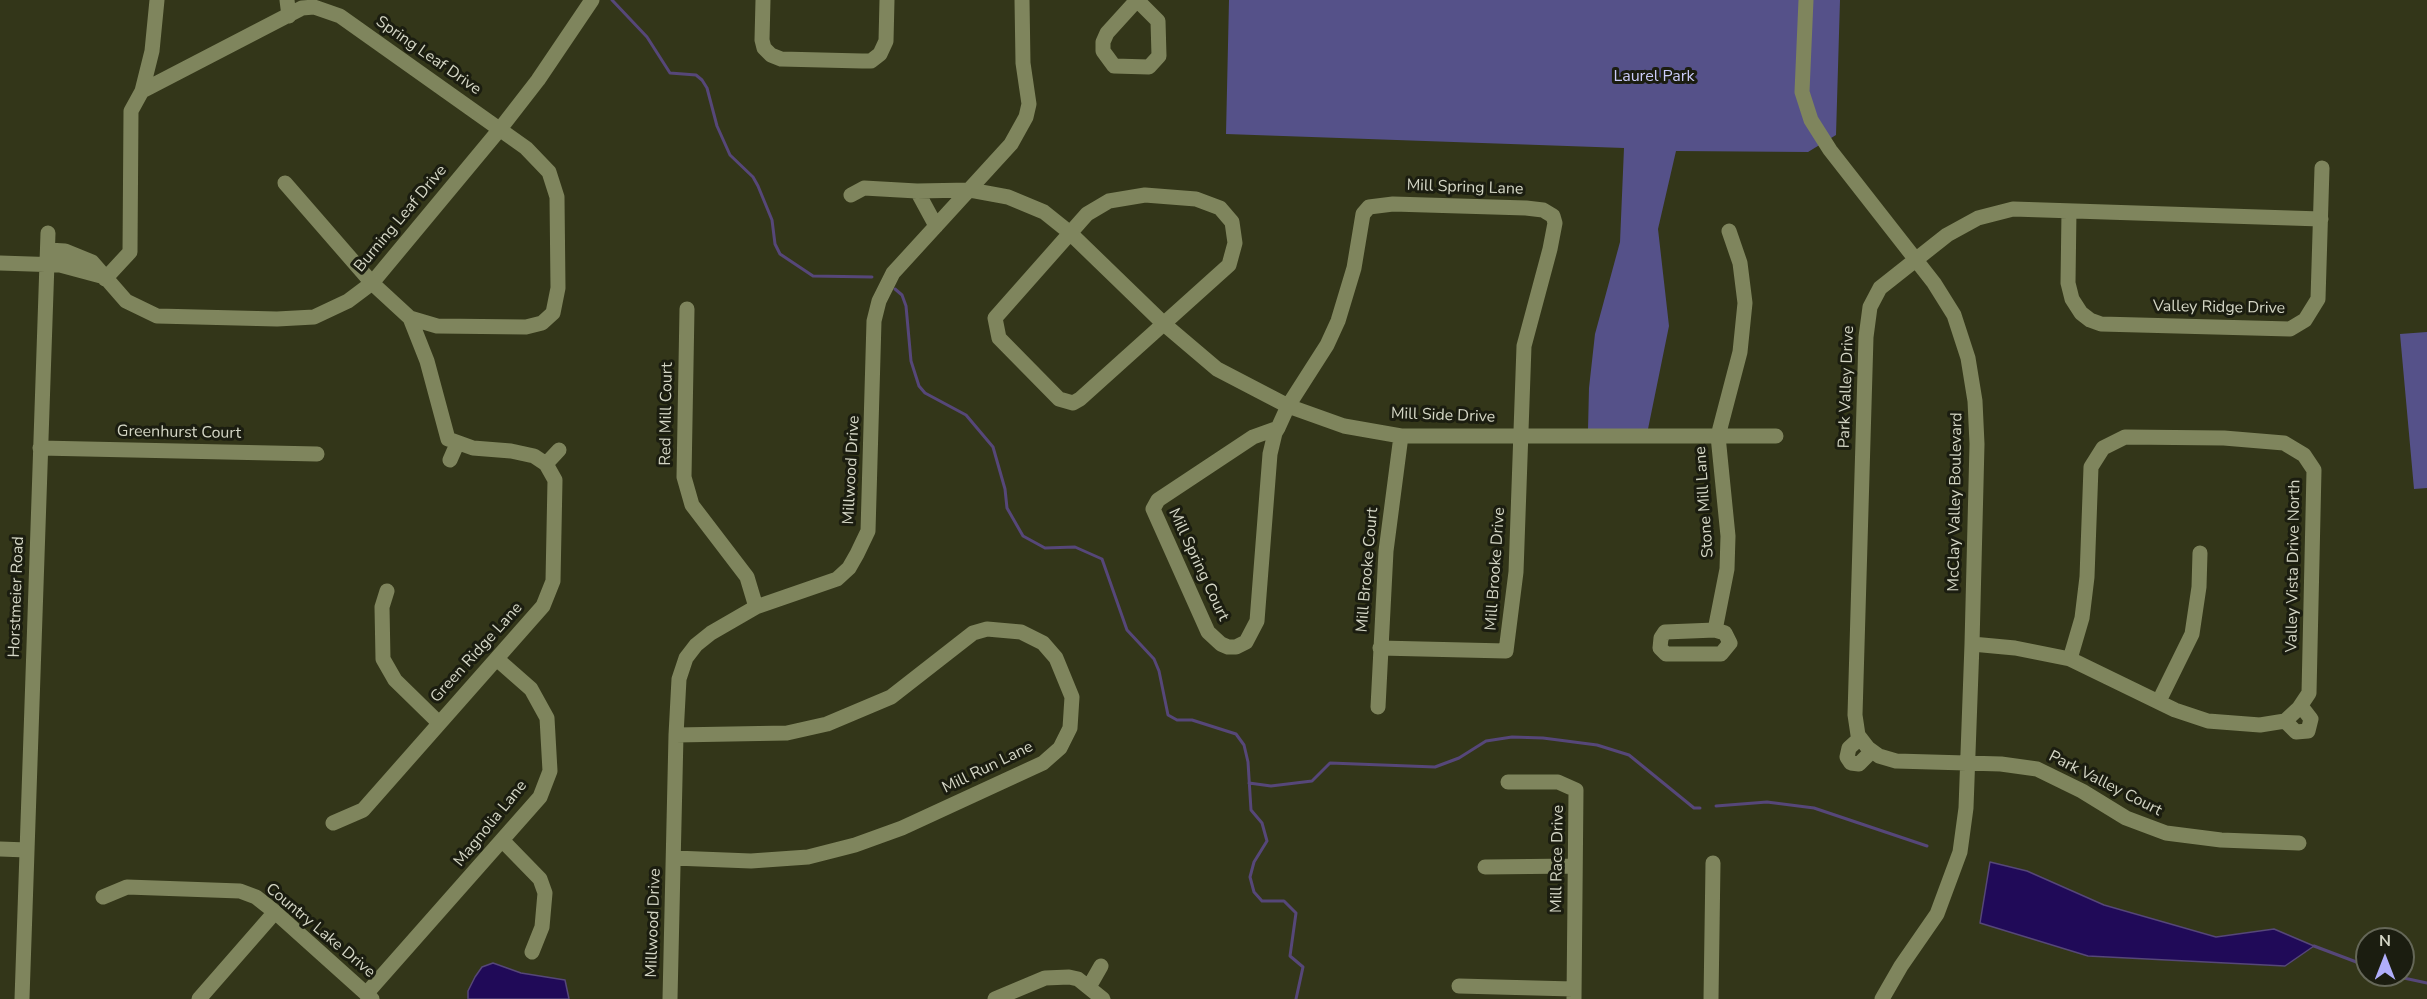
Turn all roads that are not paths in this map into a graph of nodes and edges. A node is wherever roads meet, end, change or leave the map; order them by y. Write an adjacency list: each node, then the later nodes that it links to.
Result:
1 (158, 0): 9 (street)
2 (592, 0): 12 (street, Burning Leaf Drive)
3 (763, 0): 4 (street)
4 (887, 0)
5 (1022, 0): 15 (street, Millwood Drive)
6 (1137, 0): 6 (street)
7 (1806, 0): 25 (street, McClay Valley Boulevard)
8 (288, 8): 10 (street, Spring Leaf Drive); 12 (street, Spring Leaf Drive)
9 (152, 51): 10 (street); 11 (street)
10 (172, 75): 11 (street, Spring Leaf Drive)
11 (142, 91): 27 (street)
12 (500, 129): 28 (street, Burning Leaf Drive); 32 (street, Spring Leaf Drive)
13 (2322, 168): 19 (street, Valley Ridge Drive)
14 (285, 183): 28 (street)
15 (970, 190): 16 (street, Mill Side Drive); 20 (street, Millwood Drive); 22 (street, Mill Side Drive)
16 (917, 191): 17 (street, Mill Side Drive); 20 (street)
17 (851, 195)
18 (2069, 211): 19 (street, Park Valley Drive); 19 (street, Valley Ridge Drive); 25 (street, Park Valley Drive)
19 (2321, 219)
20 (936, 226): 48 (street, Millwood Drive)
21 (1729, 231): 38 (street, Stone Mill Lane)
22 (1069, 232): 31 (street, Mill Side Drive); 31 (street); 31 (street)
23 (48, 233): 24 (street, Horstmeier Road)
24 (47, 257): 26 (street, Burning Leaf Drive); 27 (street, Burning Leaf Drive); 41 (street, Horstmeier Road)
25 (1916, 258): 50 (street, McClay Valley Boulevard); 60 (street, Park Valley Drive)
26 (0, 263)
27 (103, 278): 28 (street, Burning Leaf Drive)
28 (372, 283): 30 (street)
29 (687, 309): 48 (street, Red Mill Court)
30 (410, 318): 32 (street); 33 (street)
31 (1164, 324): 34 (street, Mill Side Drive)
32 (434, 325): 33 (street)
33 (421, 346): 40 (street)
34 (1288, 406): 35 (street, Mill Spring Court); 36 (street, Mill Side Drive); 37 (street, Mill Spring Lane)
35 (1278, 428): 35 (street, Mill Spring Court)
36 (1401, 436): 37 (street, Mill Side Drive); 51 (street, Mill Brooke Court)
37 (1521, 436): 38 (street, Mill Side Drive); 51 (street, Mill Brooke Drive)
38 (1718, 436): 39 (street, Mill Side Drive); 49 (street, Stone Mill Lane)
39 (1776, 436)
40 (457, 444): 44 (street); 45 (street)
41 (40, 448): 43 (street, Greenhurst Court); 68 (street, Horstmeier Road)
42 (559, 450): 45 (street)
43 (317, 454)
44 (450, 460)
45 (546, 464): 53 (street, Green Ridge Lane)
46 (2200, 553): 54 (street)
47 (387, 591): 58 (street)
48 (756, 607): 59 (street, Millwood Drive)
49 (1715, 630)
50 (1972, 644): 52 (street); 62 (street, McClay Valley Boulevard)
51 (1380, 648): 56 (street, Mill Brooke Court)
52 (2070, 659): 54 (street); 55 (street, Valley Vista Drive North)
53 (498, 660): 58 (street, Green Ridge Lane); 65 (street, Magnolia Lane)
54 (2159, 701): 57 (street)
55 (2301, 706): 57 (street); 57 (street, Valley Vista Drive North)
56 (1378, 707)
57 (2285, 720)
58 (438, 722): 64 (street, Green Ridge Lane)
59 (676, 735): 69 (street, Millwood Drive); 69 (street, Mill Run Lane)
60 (1860, 738): 61 (street); 61 (street, Park Valley Drive)
61 (1872, 751): 62 (street)
62 (1967, 762): 66 (street, Park Valley Court); 87 (street, McClay Valley Boulevard)
63 (1508, 782): 72 (street, Mill Race Drive)
64 (333, 824)
65 (503, 842): 75 (street); 80 (street, Magnolia Lane)
66 (2299, 843)
67 (0, 849): 68 (street)
68 (27, 850): 81 (street, Horstmeier Road)
69 (674, 858): 83 (street, Millwood Drive)
70 (1713, 863): 86 (street)
71 (1485, 867): 72 (street)
72 (1574, 867): 79 (street, Mill Race Drive)
73 (103, 897): 74 (street, Country Lake Drive)
74 (275, 912): 80 (street, Country Lake Drive); 82 (street)
75 (532, 952)
76 (1101, 966): 78 (street)
77 (1459, 986): 79 (street)
78 (1089, 987): 84 (street); 85 (street)
79 (1574, 994)
80 (369, 996)
81 (22, 999)
82 (199, 999)
83 (670, 999)
84 (995, 999)
85 (1103, 999)
86 (1711, 999)
87 (1882, 999)

